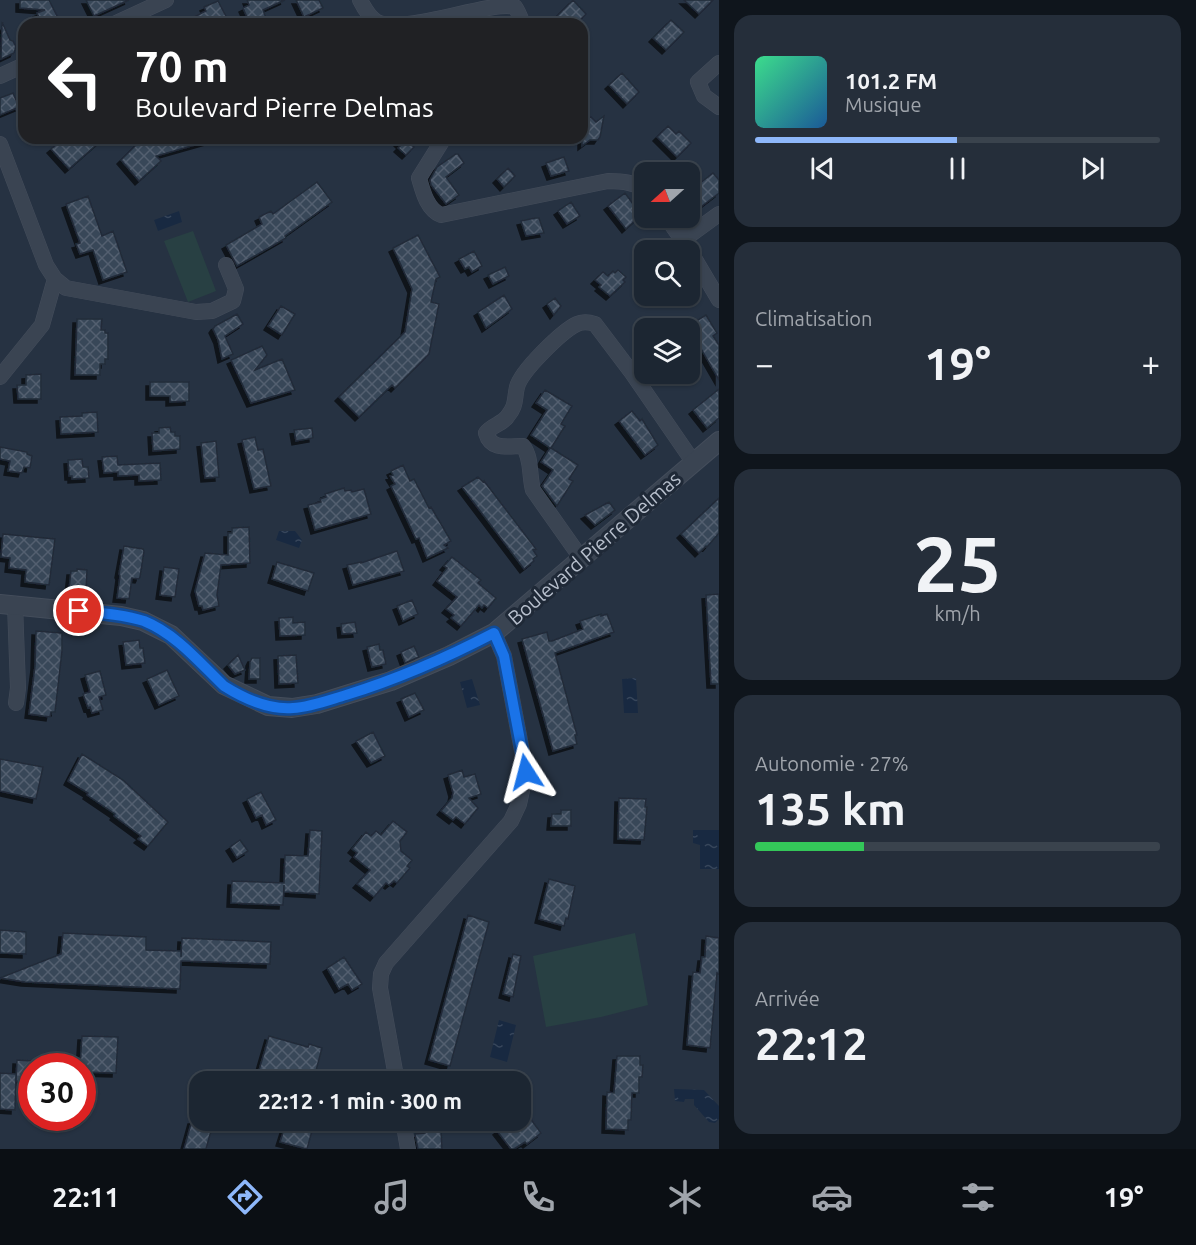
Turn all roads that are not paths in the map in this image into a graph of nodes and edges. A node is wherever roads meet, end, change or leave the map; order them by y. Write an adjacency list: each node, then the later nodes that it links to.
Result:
1 (166, 0): 4 (street)
2 (360, 0): 5 (street)
3 (521, 4): 6 (street)
4 (127, 18)
5 (373, 18)
6 (416, 18)
7 (719, 63): 10 (street)
8 (18, 68): 9 (street)
9 (0, 76)
10 (719, 107)
11 (0, 144): 18 (street)
12 (440, 144): 13 (street)
13 (634, 184)
14 (719, 214): 15 (street)
15 (695, 240)
16 (226, 265): 18 (street)
17 (700, 268): 19 (street)
18 (55, 279): 20 (street)
19 (719, 300)
20 (0, 377)
21 (719, 441): 22 (street, Boulevard Pierre Delmas)
22 (694, 463): 23 (street, Boulevard Pierre Delmas); 23 (street)
23 (581, 558): 25 (street, Boulevard Pierre Delmas)
24 (7, 604): 25 (street, Boulevard Pierre Delmas); 26 (street)
25 (494, 633): 27 (street)
26 (16, 703)
27 (395, 1071)
28 (405, 1131): 29 (street)
29 (408, 1149)

